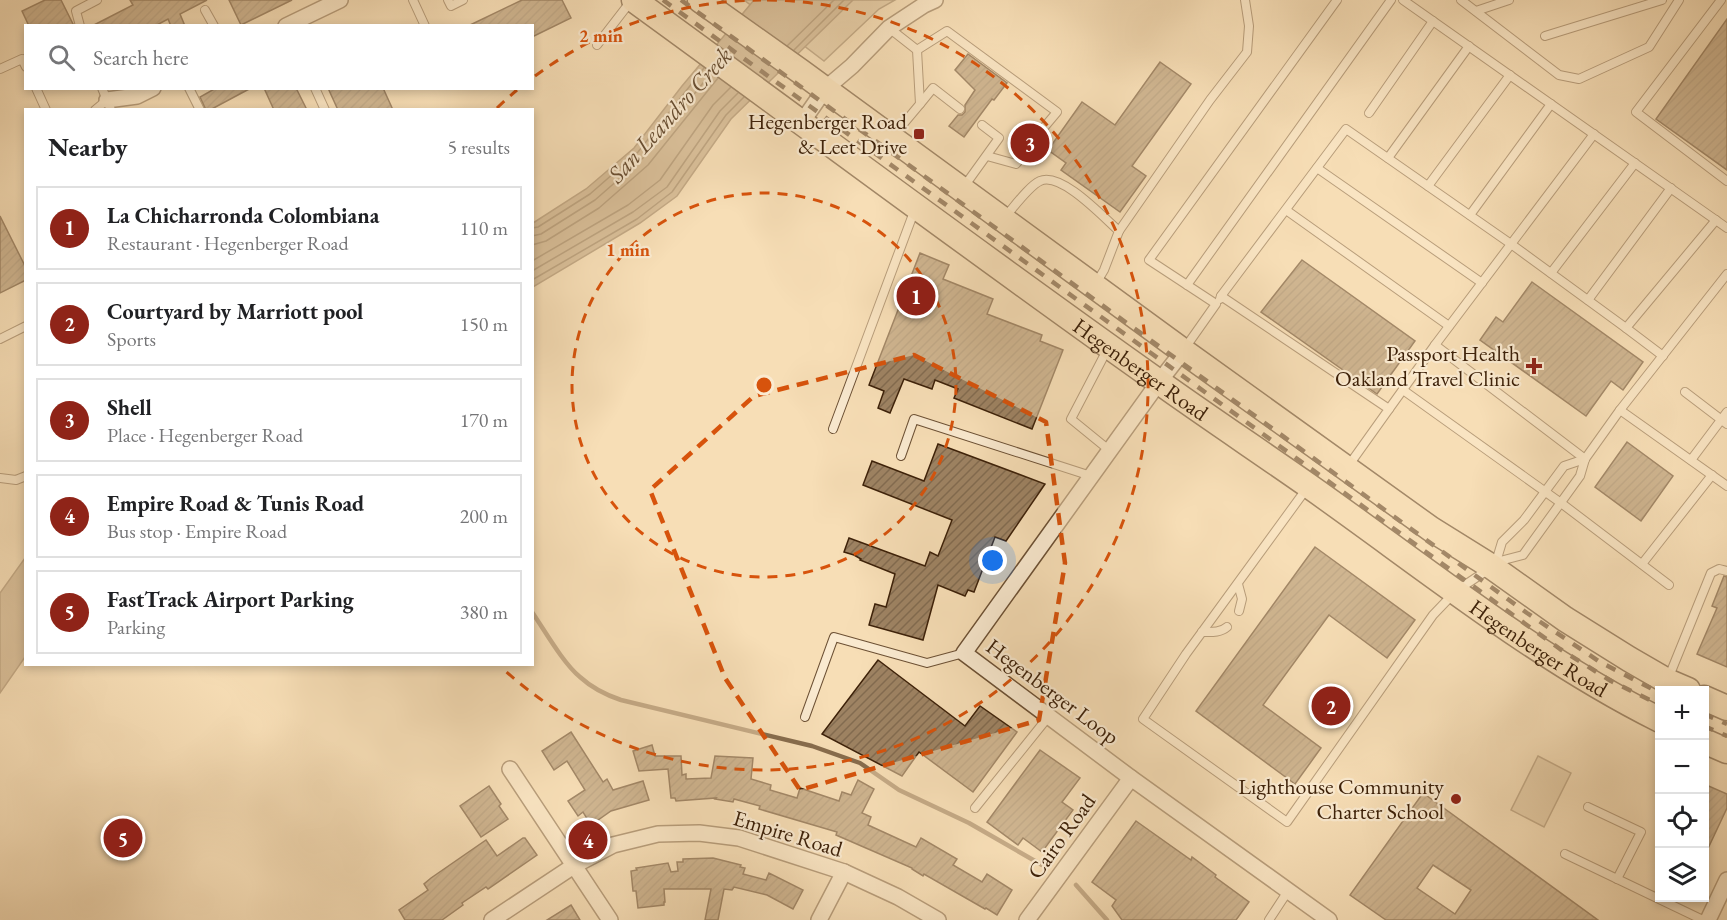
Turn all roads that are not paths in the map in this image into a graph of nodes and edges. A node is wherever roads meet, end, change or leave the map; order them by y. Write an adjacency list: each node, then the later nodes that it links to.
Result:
1 (97, 0): 21 (lane)
2 (413, 0): 24 (lane)
3 (448, 0): 4 (lane)
4 (463, 0)
5 (633, 0): 27 (lane); 46 (main road, Hegenberger Road)
6 (935, 0): 25 (street)
7 (1245, 0): 66 (lane)
8 (1337, 0): 71 (lane)
9 (1391, 0): 71 (lane)
10 (1403, 0): 20 (lane)
11 (1461, 0): 19 (lane)
12 (1509, 0): 19 (lane)
13 (1662, 0): 26 (lane)
14 (1679, 0): 19 (lane)
15 (1721, 0): 56 (lane)
16 (330, 2): 23 (street)
17 (709, 6): 33 (main road, Hegenberger Road)
18 (206, 10): 22 (lane)
19 (1476, 11)
20 (1434, 21): 28 (lane); 45 (lane)
21 (79, 24)
22 (213, 24)
23 (290, 24)
24 (424, 24)
25 (889, 28): 29 (lane); 33 (street)
26 (1545, 36)
27 (597, 45)
28 (1469, 46): 32 (lane); 53 (lane)
29 (917, 50): 39 (lane); 48 (lane)
30 (24, 63): 31 (lane)
31 (0, 69)
32 (1510, 75): 40 (lane); 57 (lane)
33 (825, 88): 46 (street); 50 (main road, Hegenberger Road)
34 (37, 90): 41 (lane)
35 (149, 90): 38 (street)
36 (190, 90): 42 (lane)
37 (316, 90): 43 (lane)
38 (104, 102)
39 (920, 104): 44 (lane); 50 (lane)
40 (1551, 104): 49 (lane); 62 (lane)
41 (45, 108)
42 (199, 108)
43 (324, 108)
44 (960, 109)
45 (1368, 113)
46 (802, 122): 60 (main road, Hegenberger Road)
47 (982, 125): 52 (lane)
48 (1041, 131)
49 (1594, 134): 54 (lane); 67 (lane)
50 (892, 137): 59 (main road, Hegenberger Road)
51 (1023, 155): 52 (lane)
52 (987, 156): 59 (lane)
53 (1388, 158): 55 (lane); 57 (lane)
54 (1635, 163): 58 (lane); 68 (lane)
55 (1317, 168): 61 (lane); 70 (lane)
56 (1727, 181)
57 (1428, 186): 62 (lane)
58 (1671, 188): 64 (lane); 74 (lane)
59 (963, 190): 63 (main road, Hegenberger Road)
60 (916, 205): 81 (main road, Hegenberger Road); 91 (lane)
61 (1286, 210): 73 (lane); 76 (lane)
62 (1470, 215): 67 (lane)
63 (1003, 219): 66 (lane); 72 (main road, Hegenberger Road)
64 (1716, 220): 65 (lane); 78 (lane)
65 (1727, 228)
66 (1119, 231): 72 (lane)
67 (1512, 244): 68 (lane); 70 (lane)
68 (1551, 273): 74 (lane)
69 (1727, 274): 83 (lane)
70 (1482, 283): 76 (lane)
71 (1187, 285): 75 (lane)
72 (1094, 286): 82 (main road, Hegenberger Road)
73 (1221, 296): 75 (lane); 87 (lane)
74 (1588, 300): 78 (lane)
75 (1216, 304): 82 (lane)
76 (1449, 326): 80 (lane)
77 (24, 327): 79 (lane)
78 (1626, 328): 83 (lane)
79 (0, 339)
80 (1435, 345): 85 (lane); 94 (lane)
81 (1110, 346): 84 (main road, Hegenberger Road); 92 (lane)
82 (1183, 351): 84 (street, Hegenberger Loop); 96 (main road, Hegenberger Road)
83 (1663, 356): 88 (lane)
84 (1159, 382): 92 (street, Hegenberger Loop); 101 (main road, Hegenberger Road)
85 (1403, 390): 87 (lane); 103 (lane)
86 (1685, 392): 90 (lane)
87 (1389, 410): 96 (lane)
88 (1620, 410): 94 (lane); 95 (lane)
89 (1727, 412): 90 (lane)
90 (1724, 422): 95 (lane)
91 (834, 429)
92 (1109, 450): 98 (street, Hegenberger Loop)
93 (901, 456): 98 (lane)
94 (1585, 459): 103 (lane); 104 (lane)
95 (1691, 460): 97 (lane)
96 (1347, 468): 106 (main road, Hegenberger Road)
97 (1712, 475): 102 (lane); 105 (lane)
98 (1091, 476): 114 (street, Hegenberger Loop)
99 (24, 477): 100 (lane)
100 (0, 478)
101 (1309, 486): 108 (lane); 110 (main road, Hegenberger Road)
102 (1727, 486)
103 (1544, 491): 104 (lane); 106 (lane)
104 (1561, 503): 105 (lane); 106 (lane)
105 (1642, 564): 109 (lane)
106 (1494, 565): 110 (lane); 115 (main road, Hegenberger Road)
107 (1727, 571): 115 (lane)
108 (1238, 584): 111 (lane); 113 (lane)
109 (1668, 585)
110 (1456, 591): 113 (lane); 120 (main road, Hegenberger Road)
111 (1239, 611)
112 (1227, 627): 113 (lane)
113 (1202, 632)
114 (964, 653): 118 (street, Hegenberger Loop); 119 (lane)
115 (1678, 686)
116 (1709, 700): 117 (main road)
117 (1727, 708)
118 (1048, 716): 124 (street, Hegenberger Loop); 126 (lane)
119 (805, 717)
120 (1655, 718)
121 (1709, 743): 122 (main road)
122 (1727, 751)
123 (510, 769): 128 (street)
124 (1131, 778): 132 (street, Hegenberger Loop); 137 (street, Cairo Road)
125 (1588, 807): 130 (lane)
126 (975, 808)
127 (1565, 854): 130 (lane)
128 (575, 865): 129 (street, Empire Road); 133 (street, Empire Road); 134 (street)
129 (844, 872): 135 (street); 136 (street, Empire Road)
130 (1617, 879): 140 (lane)
131 (1727, 880): 141 (street)
132 (1288, 891): 138 (lane); 139 (street, Hegenberger Loop)
133 (492, 920)
134 (610, 920)
135 (819, 920)
136 (938, 920)
137 (1027, 920)
138 (1269, 920)
139 (1329, 920)
140 (1703, 920)
141 (1708, 920)

